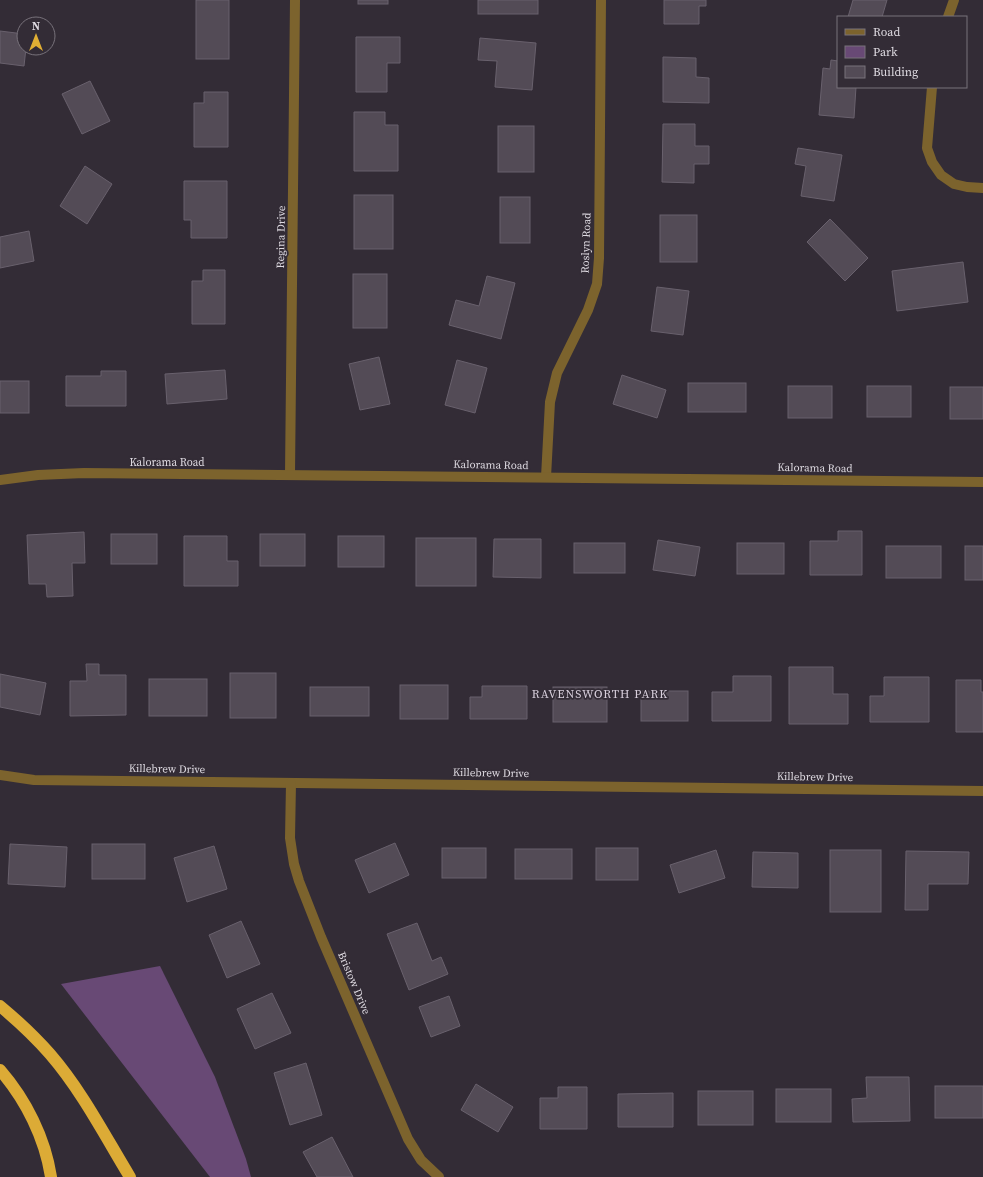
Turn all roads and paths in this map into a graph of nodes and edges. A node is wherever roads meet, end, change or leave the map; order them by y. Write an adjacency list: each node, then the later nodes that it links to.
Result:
1 (295, 0): 7 (street, Regina Drive)
2 (601, 0): 8 (street, Roslyn Road)
3 (954, 0): 4 (street)
4 (948, 16)
5 (932, 88): 6 (street)
6 (983, 188)
7 (290, 474): 8 (street, Kalorama Road); 9 (street, Kalorama Road)
8 (546, 477): 10 (street, Kalorama Road)
9 (0, 480)
10 (983, 482)
11 (0, 775): 12 (street, Killebrew Drive)
12 (291, 782): 13 (street, Killebrew Drive); 18 (street, Bristow Drive)
13 (983, 791)
14 (0, 1006): 17 (highway)
15 (0, 1070): 16 (highway)
16 (51, 1177)
17 (130, 1177)
18 (439, 1177)

